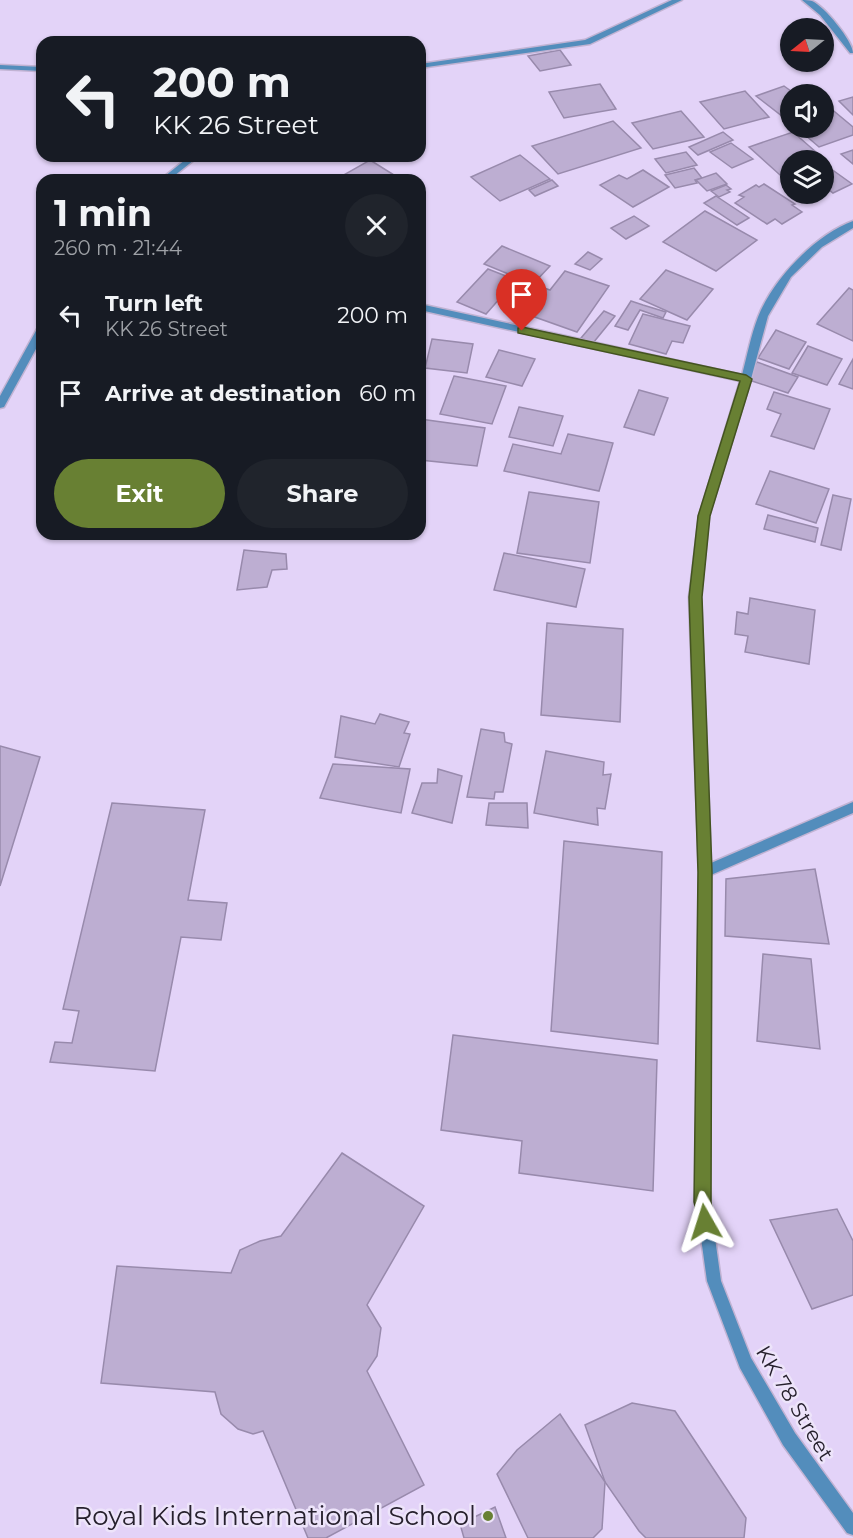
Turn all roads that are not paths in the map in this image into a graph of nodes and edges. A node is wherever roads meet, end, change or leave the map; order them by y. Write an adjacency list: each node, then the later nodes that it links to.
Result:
1 (678, 0): 4 (street)
2 (806, 0): 3 (street)
3 (853, 51)
4 (426, 65)
5 (0, 67): 6 (street)
6 (36, 69)
7 (187, 162): 8 (street)
8 (172, 174)
9 (853, 224): 12 (street, KK 78 Street)
10 (426, 309): 12 (street)
11 (36, 340): 13 (street)
12 (746, 379): 15 (street, KK 78 Street)
13 (0, 405)
14 (853, 807): 15 (street)
15 (705, 872): 16 (street, KK 78 Street)
16 (853, 1527)

